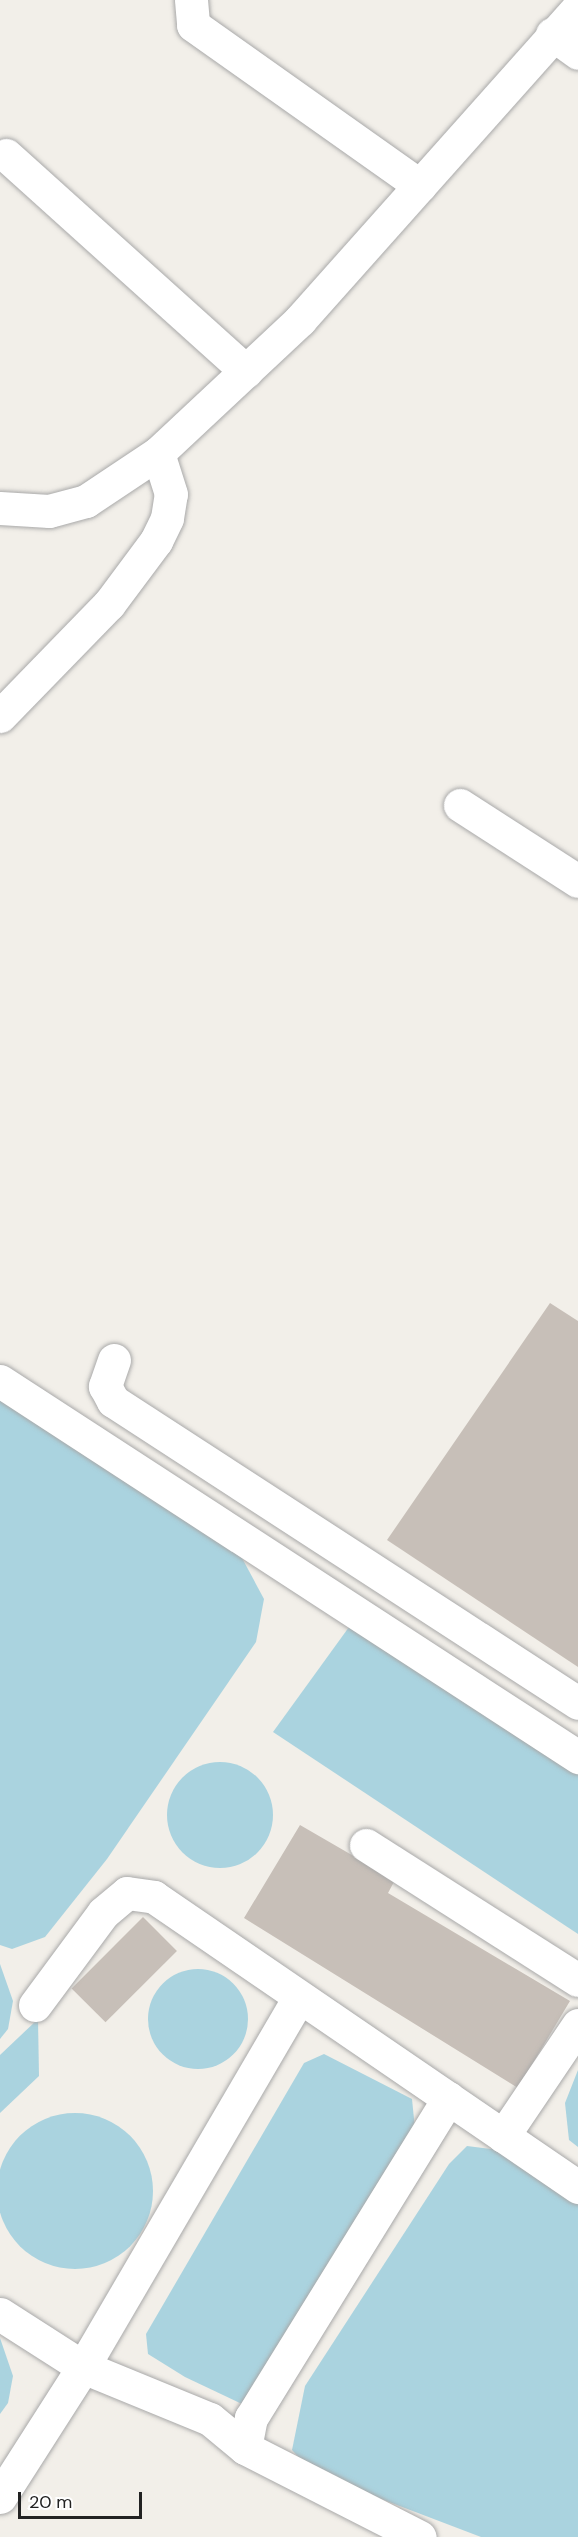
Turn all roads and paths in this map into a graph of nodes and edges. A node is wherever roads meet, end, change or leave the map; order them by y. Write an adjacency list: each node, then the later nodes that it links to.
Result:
1 (191, 0): 6 (street)
2 (578, 8): 3 (street)
3 (552, 34): 4 (street); 6 (street)
4 (578, 53)
5 (6, 155): 7 (street)
6 (420, 186): 7 (street)
7 (246, 371): 8 (street)
8 (159, 453): 9 (street); 10 (street)
9 (0, 508)
10 (0, 716)
11 (460, 805): 12 (street)
12 (578, 881)
13 (114, 1360): 15 (street)
14 (0, 1381): 16 (street)
15 (578, 1703)
16 (578, 1756)
17 (366, 1845): 18 (street)
18 (578, 1980)
19 (299, 1997): 20 (street); 22 (street); 26 (street)
20 (35, 2005)
21 (578, 2025): 23 (street)
22 (448, 2098): 23 (street); 27 (street)
23 (503, 2136): 24 (street)
24 (578, 2187)
25 (0, 2314): 26 (street)
26 (83, 2367): 27 (street); 28 (street)
27 (245, 2448): 29 (street)
28 (0, 2497)
29 (420, 2537)

